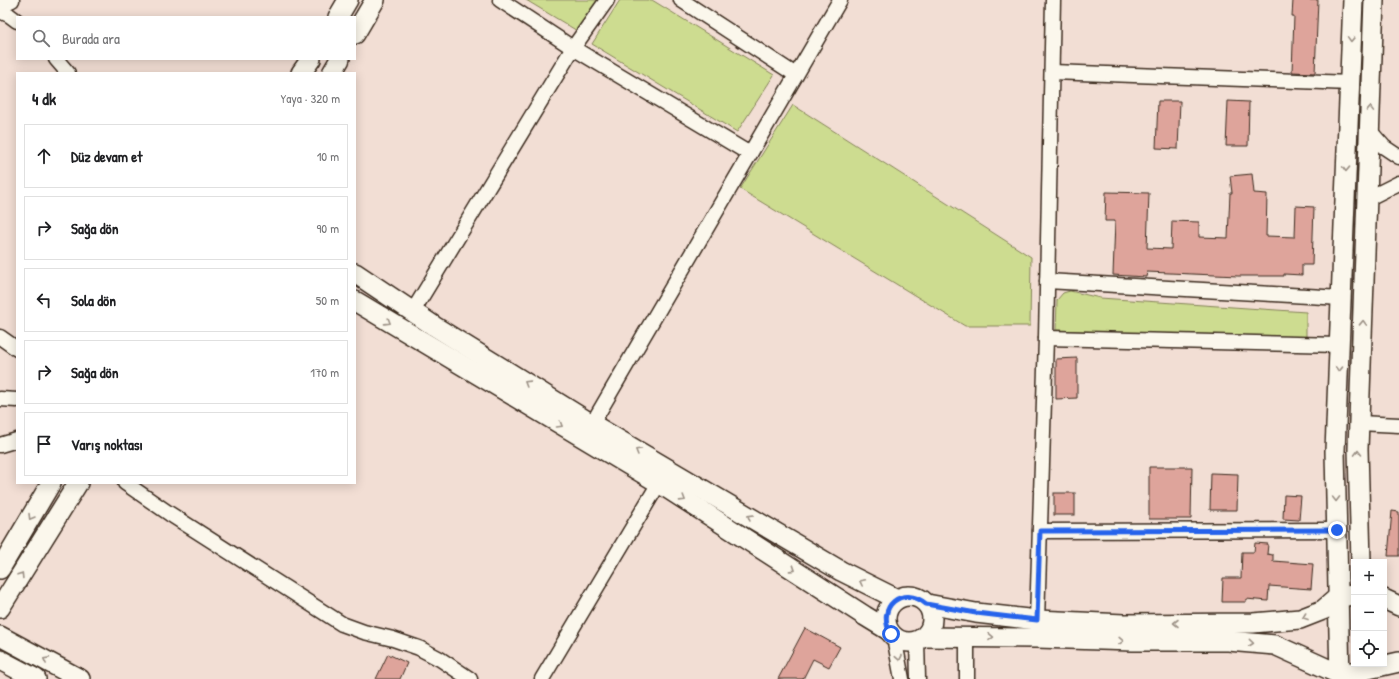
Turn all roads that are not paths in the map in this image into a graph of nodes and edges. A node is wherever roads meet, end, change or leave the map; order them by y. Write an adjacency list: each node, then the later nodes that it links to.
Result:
1 (12, 0): 11 (street)
2 (348, 0): 13 (street)
3 (375, 0): 15 (street)
4 (500, 0): 16 (street)
5 (606, 0): 16 (street)
6 (681, 0): 24 (street)
7 (840, 0): 24 (street)
8 (1053, 0): 23 (street)
9 (1353, 0): 25 (street, one-way to 25)
10 (1374, 0): 26 (street, one-way to 10)
11 (0, 6)
12 (0, 11): 14 (street)
13 (339, 16)
14 (16, 21)
15 (356, 32)
16 (573, 48): 27 (street); 35 (street)
17 (57, 60): 20 (street)
18 (310, 60): 21 (street)
19 (339, 60): 22 (street)
20 (67, 72)
21 (302, 72)
22 (333, 72)
23 (1052, 72): 25 (street); 32 (street)
24 (796, 75): 27 (street)
25 (1350, 83): 33 (street, one-way to 33)
26 (1369, 130): 28 (street); 30 (street)
27 (750, 154): 43 (street)
28 (1399, 157)
29 (1399, 183): 30 (street)
30 (1367, 199): 42 (street, one-way to 30)
31 (356, 274): 35 (street)
32 (1047, 281): 33 (street); 37 (street)
33 (1341, 298): 38 (street)
34 (356, 302): 50 (street, one-way to 50)
35 (413, 311): 43 (street, one-way to 35)
36 (0, 337): 39 (street)
37 (1046, 338): 38 (street); 52 (street)
38 (1340, 345): 51 (street, one-way to 51)
39 (16, 348)
40 (0, 399): 41 (street)
41 (16, 400)
42 (1359, 423): 44 (street); 53 (street, one-way to 42)
43 (592, 424): 56 (street, one-way to 43)
44 (1399, 426)
45 (16, 440): 46 (street)
46 (0, 445)
47 (50, 484): 54 (street, one-way to 54)
48 (77, 484): 60 (street, one-way to 48)
49 (126, 484): 72 (street)
50 (659, 484): 62 (street, one-way to 62); 73 (street)
51 (1337, 530): 52 (street); 55 (street)
52 (1040, 531): 61 (street)
53 (1361, 559)
54 (0, 569)
55 (1346, 596): 61 (street, one-way to 61); 69 (street)
56 (897, 599): 58 (street); 62 (street)
57 (1387, 600): 59 (street)
58 (926, 604): 61 (street); 65 (street)
59 (1399, 606)
60 (0, 608)
61 (1037, 620)
62 (891, 634): 65 (street); 74 (street, one-way to 74)
63 (0, 636): 71 (street, one-way to 63)
64 (966, 637): 65 (street); 69 (street, one-way to 69); 76 (street)
65 (921, 639): 75 (street)
66 (0, 660): 70 (street)
67 (1399, 662): 68 (street)
68 (1364, 671): 69 (street)
69 (1340, 676)
70 (36, 679)
71 (80, 679)
72 (470, 679)
73 (542, 679)
74 (902, 679)
75 (918, 679)
76 (967, 679)

